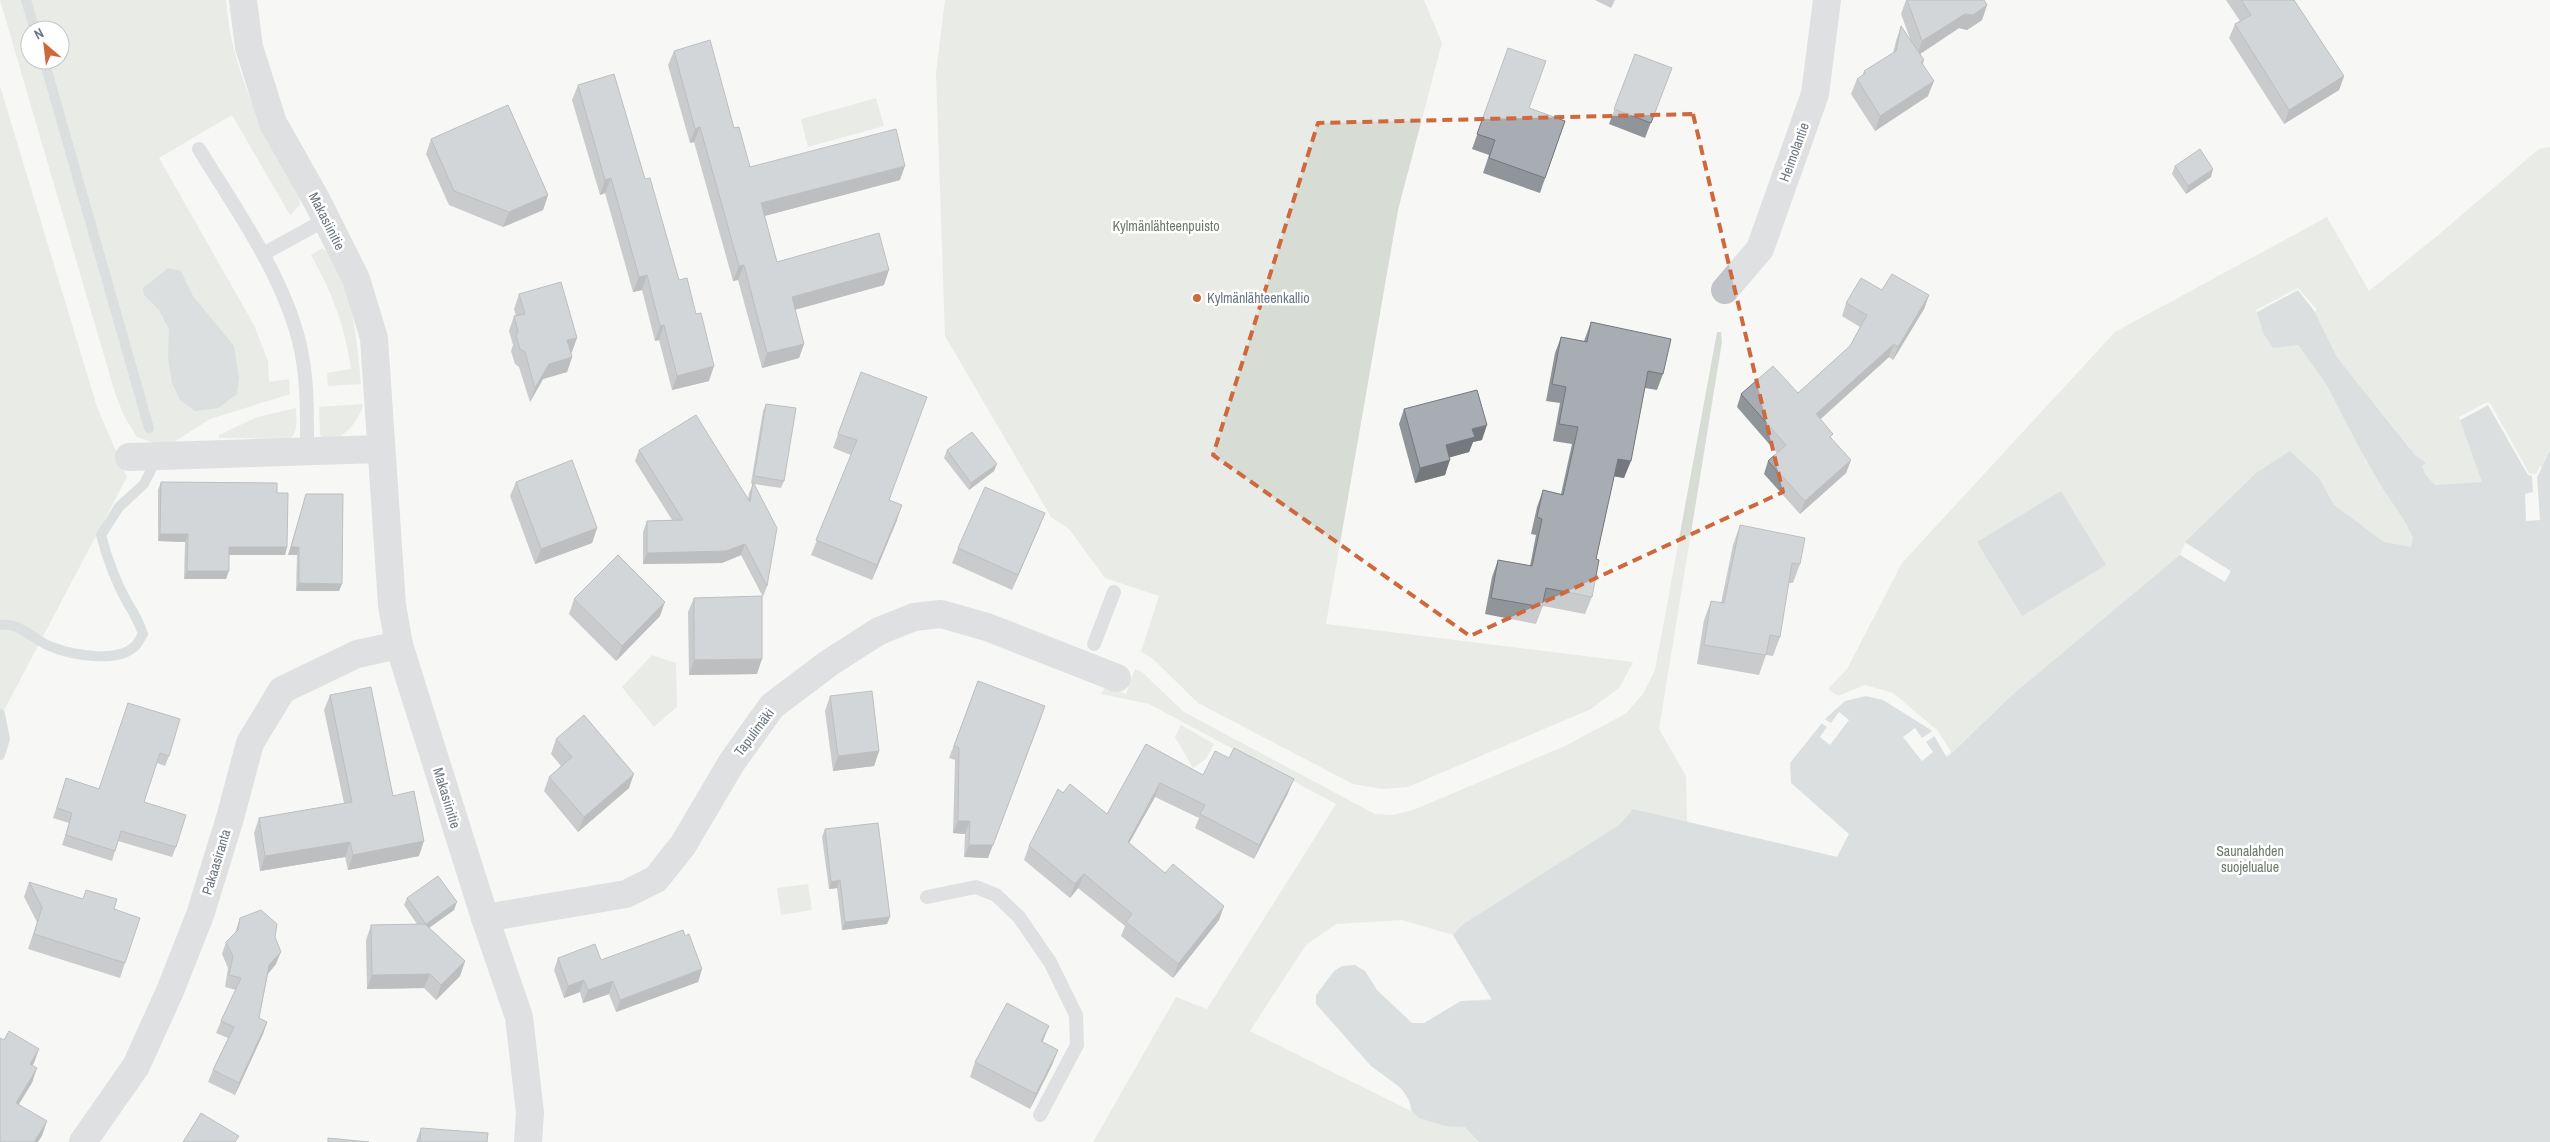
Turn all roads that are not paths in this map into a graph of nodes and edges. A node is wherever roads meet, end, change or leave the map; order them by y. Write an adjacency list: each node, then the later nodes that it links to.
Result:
1 (243, 0): 4 (street, Makasiinitie)
2 (1827, 0): 6 (street, Heimolantie)
3 (200, 149): 5 (lane)
4 (327, 219): 5 (lane); 7 (street, Makasiinitie)
5 (262, 254): 8 (lane)
6 (1725, 290)
7 (380, 449): 8 (street); 11 (street, Makasiinitie)
8 (307, 451): 9 (street)
9 (129, 457)
10 (1114, 592): 12 (lane)
11 (399, 644): 15 (street, Makasiinitie); 17 (street, Pakaasiranta)
12 (1094, 644)
13 (1117, 678): 15 (street, Tapulimäki)
14 (927, 897): 16 (lane)
15 (484, 918): 18 (street, Makasiinitie)
16 (1040, 1115)
17 (83, 1142)
18 (528, 1142)

